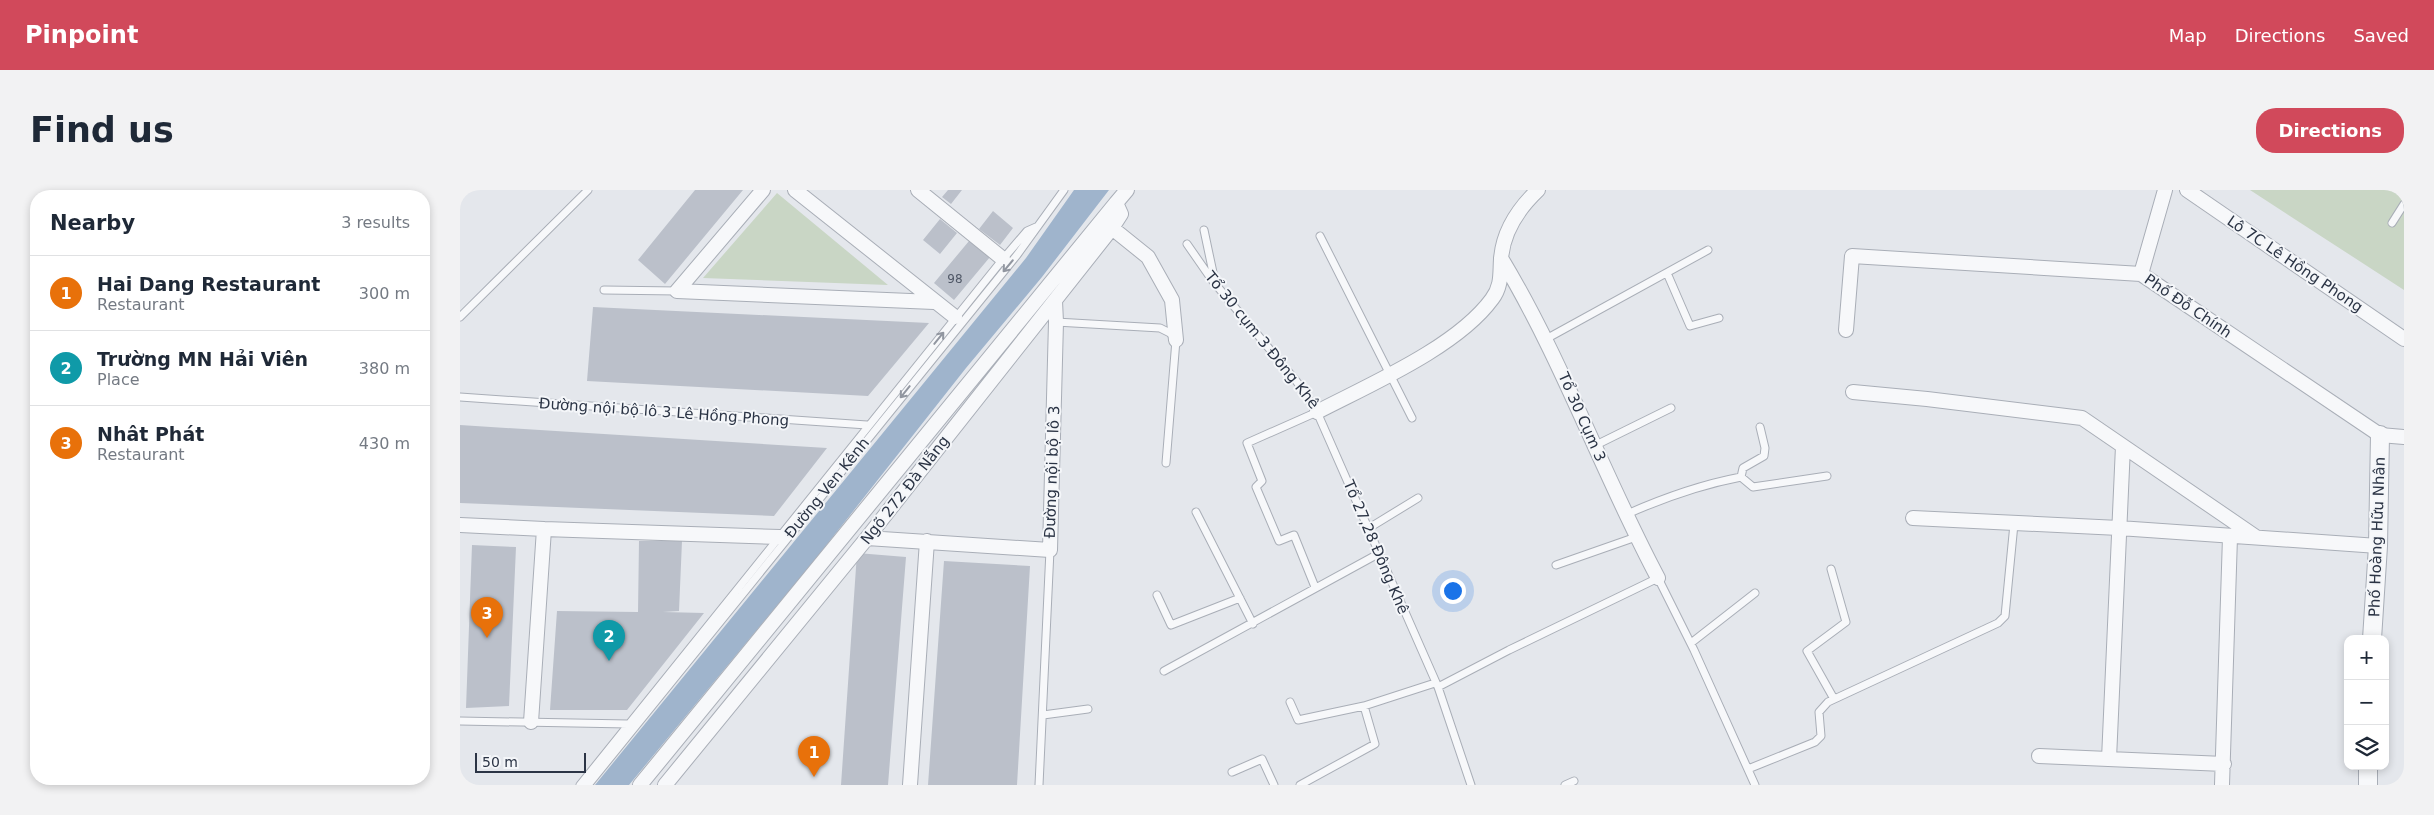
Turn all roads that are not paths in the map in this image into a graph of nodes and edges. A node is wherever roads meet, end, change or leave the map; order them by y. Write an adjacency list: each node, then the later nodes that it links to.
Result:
1 (588, 190): 28 (lane)
2 (763, 190): 25 (street)
3 (795, 190): 27 (street)
4 (918, 190): 19 (street)
5 (1064, 190): 13 (lane, Đường Ven Kênh)
6 (1127, 190): 10 (street)
7 (1538, 190): 20 (street, Tổ 30 cụm 3 Đông Khê)
8 (2165, 190): 22 (street)
9 (2187, 190): 33 (street, Lô 7C Lê Hồng Phong)
10 (1116, 203): 14 (street, Ngõ 272 Đà Nẵng); 98 (street)
11 (2404, 204): 12 (lane)
12 (2392, 223)
13 (1036, 227): 19 (lane, Đường Ven Kênh); 97 (lane, Đường Ven Kênh, one-way to 97)
14 (1112, 228): 26 (street, Ngõ 272 Đà Nẵng); 35 (street)
15 (1204, 230): 23 (lane)
16 (1320, 236): 36 (lane)
17 (1187, 244): 23 (lane, Tổ 30 cụm 3 Đông Khê)
18 (1708, 250): 21 (lane)
19 (1003, 258): 29 (lane, Đường Ven Kênh)
20 (1501, 258): 34 (street, Tổ 30 Cụm 3); 36 (street, Tổ 30 cụm 3 Đông Khê)
21 (1667, 272): 30 (lane); 34 (lane)
22 (2141, 274): 32 (street, Phố Đỗ Chính); 44 (street, Phố Đỗ Chính)
23 (1216, 284): 40 (lane, Tổ 30 cụm 3 Đông Khê)
24 (604, 290): 25 (lane)
25 (677, 290): 27 (street)
26 (1055, 300): 31 (street, Đường nội bộ lô 3); 63 (street, Ngõ 272 Đà Nẵng)
27 (934, 302): 29 (street)
28 (460, 317)
29 (955, 317): 42 (lane, Đường Ven Kênh, one-way to 29)
30 (1719, 318)
31 (1056, 322): 35 (lane); 67 (street, Đường nội bộ lô 3)
32 (1846, 330)
33 (2404, 338)
34 (1546, 339): 46 (street, Tổ 30 Cụm 3)
35 (1176, 340): 48 (lane)
36 (1389, 374): 40 (street, Tổ 30 cụm 3 Đông Khê); 41 (lane)
37 (1853, 392): 47 (street)
38 (460, 397): 42 (lane, Đường nội bộ lô 3 Lê Hồng Phong)
39 (1671, 408): 46 (lane)
40 (1318, 412): 57 (lane, Tổ 27,28 Đông Khê); 72 (lane)
41 (1412, 418)
42 (867, 425): 61 (lane, Đường Ven Kênh)
43 (1760, 427): 49 (lane)
44 (2380, 435): 45 (street, Phố Đỗ Chính); 66 (street, Phố Hoàng Hữu Nhân)
45 (2404, 437)
46 (1596, 445): 53 (street, Tổ 30 Cụm 3)
47 (2123, 446): 58 (street); 64 (street)
48 (1166, 463)
49 (1741, 476): 50 (lane); 53 (lane)
50 (1827, 476)
51 (1418, 498): 57 (lane)
52 (1196, 512): 75 (lane)
53 (1625, 515): 60 (street, Tổ 30 Cụm 3)
54 (1912, 518): 55 (street)
55 (2014, 524): 58 (street); 81 (lane)
56 (460, 525): 59 (street)
57 (1369, 528): 68 (lane, Tổ 27,28 Đông Khê)
58 (2119, 528): 62 (street); 90 (street)
59 (544, 529): 61 (street); 87 (street)
60 (1636, 536): 69 (lane); 71 (street, Tổ 30 Cụm 3)
61 (780, 537): 88 (lane, Đường Ven Kênh)
62 (2230, 537): 64 (street); 91 (street)
63 (867, 538): 65 (street, Đường nội bộ lô 3); 99 (street, Ngõ 272 Đà Nẵng)
64 (2256, 538): 66 (street)
65 (927, 541): 67 (street, Đường nội bộ lô 3); 100 (street)
66 (2378, 546): 77 (street, Phố Hoàng Hữu Nhân)
67 (1050, 550): 85 (lane)
68 (1378, 554): 72 (lane); 80 (lane, Tổ 27,28 Đông Khê)
69 (1556, 565)
70 (1831, 569): 81 (lane)
71 (1658, 578): 78 (lane, Tổ 30 Cụm 3); 80 (lane)
72 (1315, 587): 76 (lane)
73 (1756, 593): 78 (lane)
74 (1157, 595): 75 (lane)
75 (1240, 598): 76 (lane)
76 (1253, 624): 79 (lane)
77 (2372, 635)
78 (1691, 643): 92 (lane, Tổ 30 Cụm 3)
79 (1164, 671)
80 (1437, 685): 83 (lane); 104 (lane, Tổ 27,28 Đông Khê)
81 (1834, 699): 92 (lane)
82 (1290, 702): 83 (lane)
83 (1364, 706): 103 (lane)
84 (1088, 709): 85 (lane)
85 (1043, 715): 101 (lane)
86 (460, 721): 87 (lane)
87 (531, 722): 88 (lane)
88 (628, 724): 96 (lane, Đường Ven Kênh)
89 (2039, 756): 90 (street)
90 (2109, 759): 91 (street)
91 (2224, 764): 107 (street)
92 (1748, 769): 106 (lane, Tổ 30 Cụm 3)
93 (2368, 770): 108 (street)
94 (1232, 772): 102 (lane)
95 (1574, 781): 105 (lane)
96 (580, 785)
97 (588, 785)
98 (640, 785)
99 (665, 785)
100 (910, 785)
101 (1039, 785)
102 (1274, 785)
103 (1300, 785)
104 (1471, 785)
105 (1565, 785)
106 (1755, 785)
107 (2222, 785)
108 (2368, 785)

